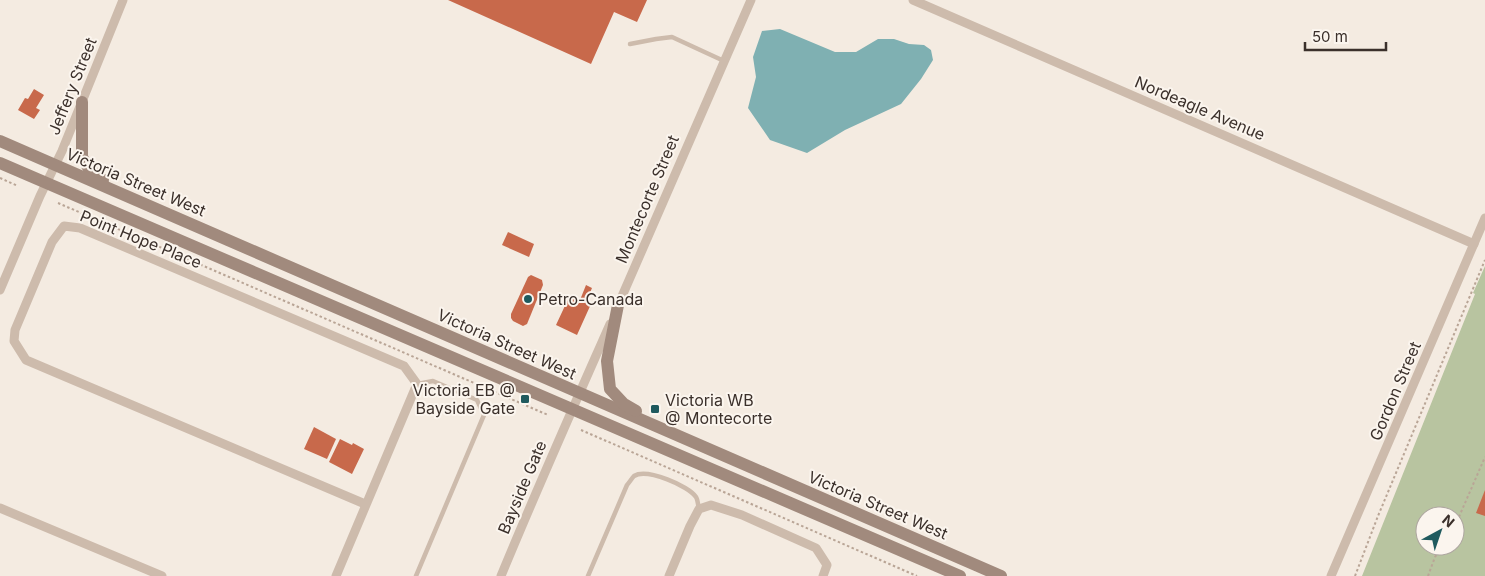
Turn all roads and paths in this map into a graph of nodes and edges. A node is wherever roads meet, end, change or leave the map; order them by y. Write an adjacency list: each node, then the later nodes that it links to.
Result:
1 (123, 0): 6 (street, Jeffery Street)
2 (751, 0): 5 (street, Montecorte Street)
3 (913, 0): 16 (street, Nordeagle Avenue)
4 (630, 44): 5 (lane)
5 (724, 61): 19 (street, Montecorte Street)
6 (82, 102): 9 (street, Jeffery Street); 13 (main road)
7 (0, 141): 9 (main road, Victoria Street West)
8 (0, 163): 11 (main road, Victoria Street West)
9 (55, 165): 11 (street, Jeffery Street); 13 (main road, Victoria Street West)
10 (0, 178): 12 (path)
11 (46, 182): 18 (street, Jeffery Street); 22 (main road, Victoria Street West)
12 (18, 186)
13 (117, 191): 21 (main road, Victoria Street West)
14 (58, 203): 23 (path)
15 (1485, 218): 16 (street, Gordon Street)
16 (1474, 244): 42 (street, Gordon Street)
17 (1485, 260): 43 (path)
18 (0, 290)
19 (618, 305): 21 (street, Montecorte Street); 25 (main road)
20 (417, 384): 27 (street); 27 (street, Point Hope Place); 34 (lane)
21 (580, 394): 22 (street, Montecorte Street); 25 (main road, Victoria Street West)
22 (572, 410): 35 (street, Bayside Gate); 40 (main road, Victoria Street West)
23 (548, 416)
24 (580, 430): 39 (path)
25 (682, 438): 41 (main road, Victoria Street West)
26 (1485, 457): 28 (path)
27 (366, 504): 33 (street)
28 (1464, 506)
29 (0, 508): 32 (street)
30 (699, 509): 36 (lane); 37 (street); 38 (street)
31 (1437, 556): 44 (path)
32 (162, 576)
33 (336, 576)
34 (416, 576)
35 (501, 576)
36 (588, 576)
37 (668, 576)
38 (823, 576)
39 (917, 576)
40 (960, 576)
41 (1001, 576)
42 (1332, 576)
43 (1355, 576)
44 (1428, 576)

